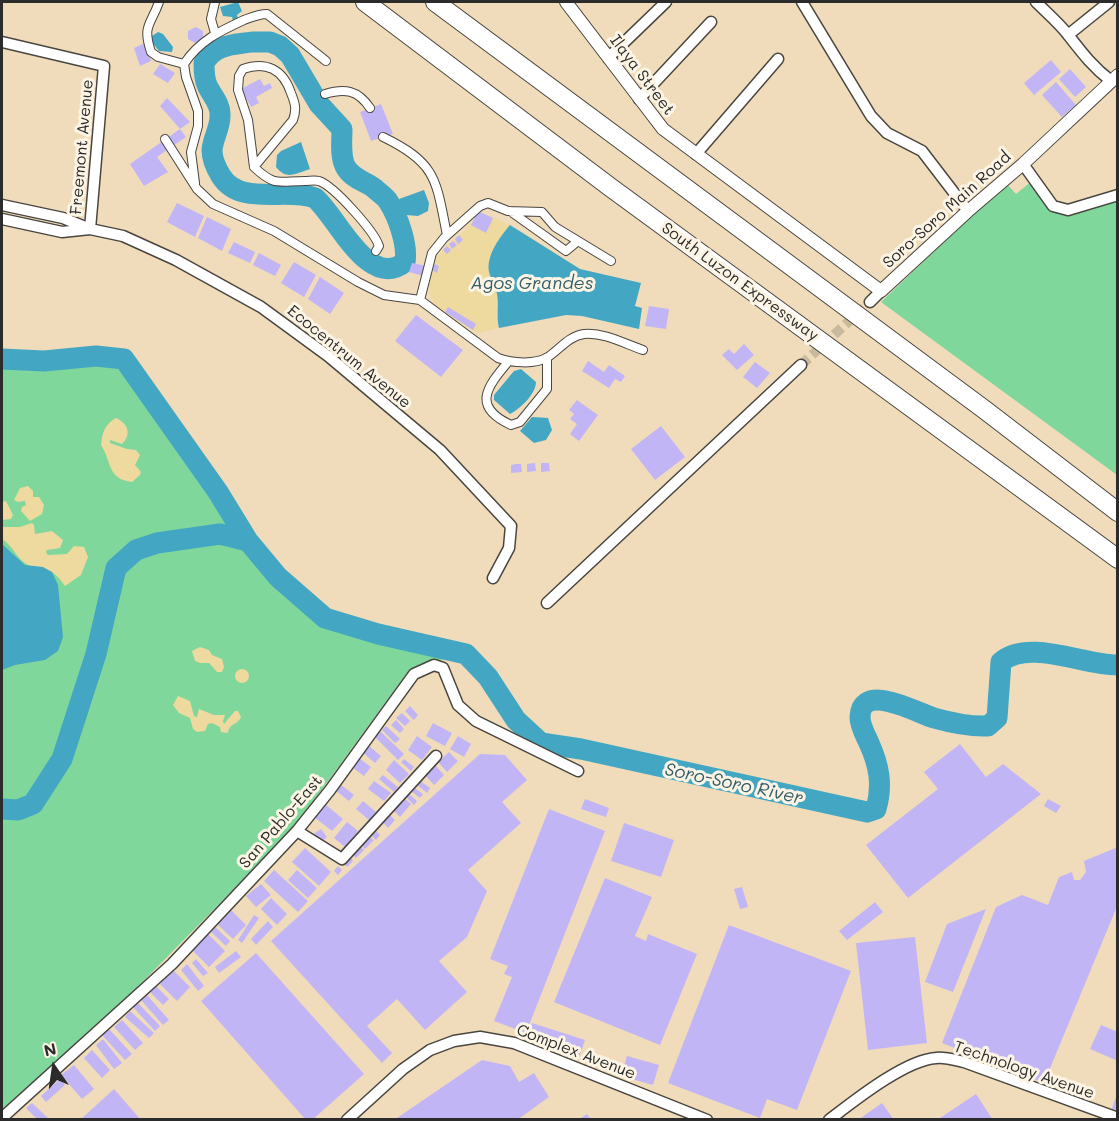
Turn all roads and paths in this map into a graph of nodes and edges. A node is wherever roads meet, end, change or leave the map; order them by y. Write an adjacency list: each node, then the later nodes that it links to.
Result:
1 (159, 2): 17 (street)
2 (215, 2): 11 (street)
3 (365, 2): 47 (highway, South Luzon Expressway)
4 (435, 2): 46 (highway)
5 (566, 2): 14 (street, Ilaya Street)
6 (666, 2): 14 (street)
7 (802, 2): 32 (street)
8 (1036, 2): 12 (street)
9 (1104, 3): 12 (street)
10 (711, 22): 20 (street)
11 (215, 33): 16 (street); 17 (street)
12 (1068, 35): 18 (street)
13 (2, 42): 34 (street, Freemont Avenue)
14 (608, 58): 20 (street, Ilaya Street)
15 (778, 59): 24 (street)
16 (326, 61)
17 (184, 64): 27 (street)
18 (1114, 78): 25 (street, Soro-Soro Main Road)
19 (325, 94): 21 (street)
20 (639, 99): 24 (street, Ilaya Street)
21 (370, 108)
22 (383, 137): 35 (street)
23 (165, 139): 27 (street)
24 (696, 154): 29 (street, Ilaya Street)
25 (1023, 164): 28 (street); 32 (street, Soro-Soro Main Road)
26 (254, 167): 26 (street); 37 (street)
27 (197, 189): 40 (street)
28 (1118, 195)
29 (760, 202): 39 (street, Soro-Soro Main Road)
30 (2, 205): 34 (street, Ecocentrum Avenue)
31 (508, 211): 35 (street); 36 (street); 36 (street)
32 (968, 211): 39 (street, Soro-Soro Main Road)
33 (2, 219): 34 (street, Ecocentrum Avenue)
34 (90, 229): 48 (street, Ecocentrum Avenue)
35 (447, 235): 40 (street)
36 (578, 241): 38 (street)
37 (376, 252)
38 (611, 261)
39 (881, 291): 41 (street)
40 (420, 300): 44 (street)
41 (870, 302)
42 (643, 350): 43 (street)
43 (547, 358): 44 (street); 44 (street)
44 (508, 362)
45 (801, 365): 49 (street)
46 (1118, 512)
47 (1118, 559)
48 (493, 578)
49 (547, 603)
50 (436, 756): 52 (street)
51 (578, 771): 52 (street, San Pablo-East)
52 (297, 831): 54 (street, San Pablo-East)
53 (1118, 1118): 57 (street, Technology Avenue)
54 (2, 1119)
55 (347, 1119): 56 (street, Complex Avenue)
56 (707, 1119)
57 (829, 1119)

